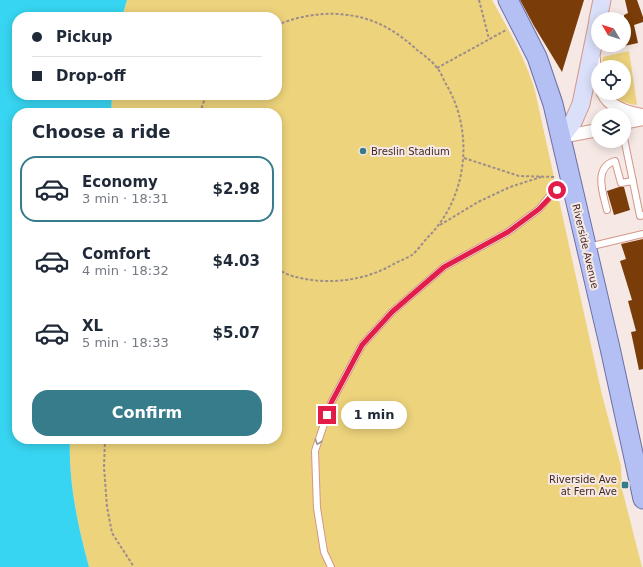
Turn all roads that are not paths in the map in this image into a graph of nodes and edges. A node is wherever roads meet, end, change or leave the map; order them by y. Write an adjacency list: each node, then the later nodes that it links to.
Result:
1 (508, 0): 10 (main road, Riverside Avenue)
2 (602, 0): 3 (street)
3 (600, 12)
4 (591, 52): 10 (street)
5 (607, 100): 6 (street)
6 (643, 115)
7 (643, 119): 8 (street)
8 (631, 122)
9 (591, 131): 10 (street)
10 (561, 137): 12 (main road, Riverside Avenue)
11 (626, 148): 13 (lane)
12 (563, 179): 17 (main road, Riverside Avenue); 19 (lane, one-way to 19)
13 (633, 181): 14 (lane); 15 (lane)
14 (607, 210)
15 (643, 215)
16 (643, 234): 17 (lane)
17 (586, 247): 18 (main road, Riverside Avenue)
18 (643, 499)
19 (331, 567)

